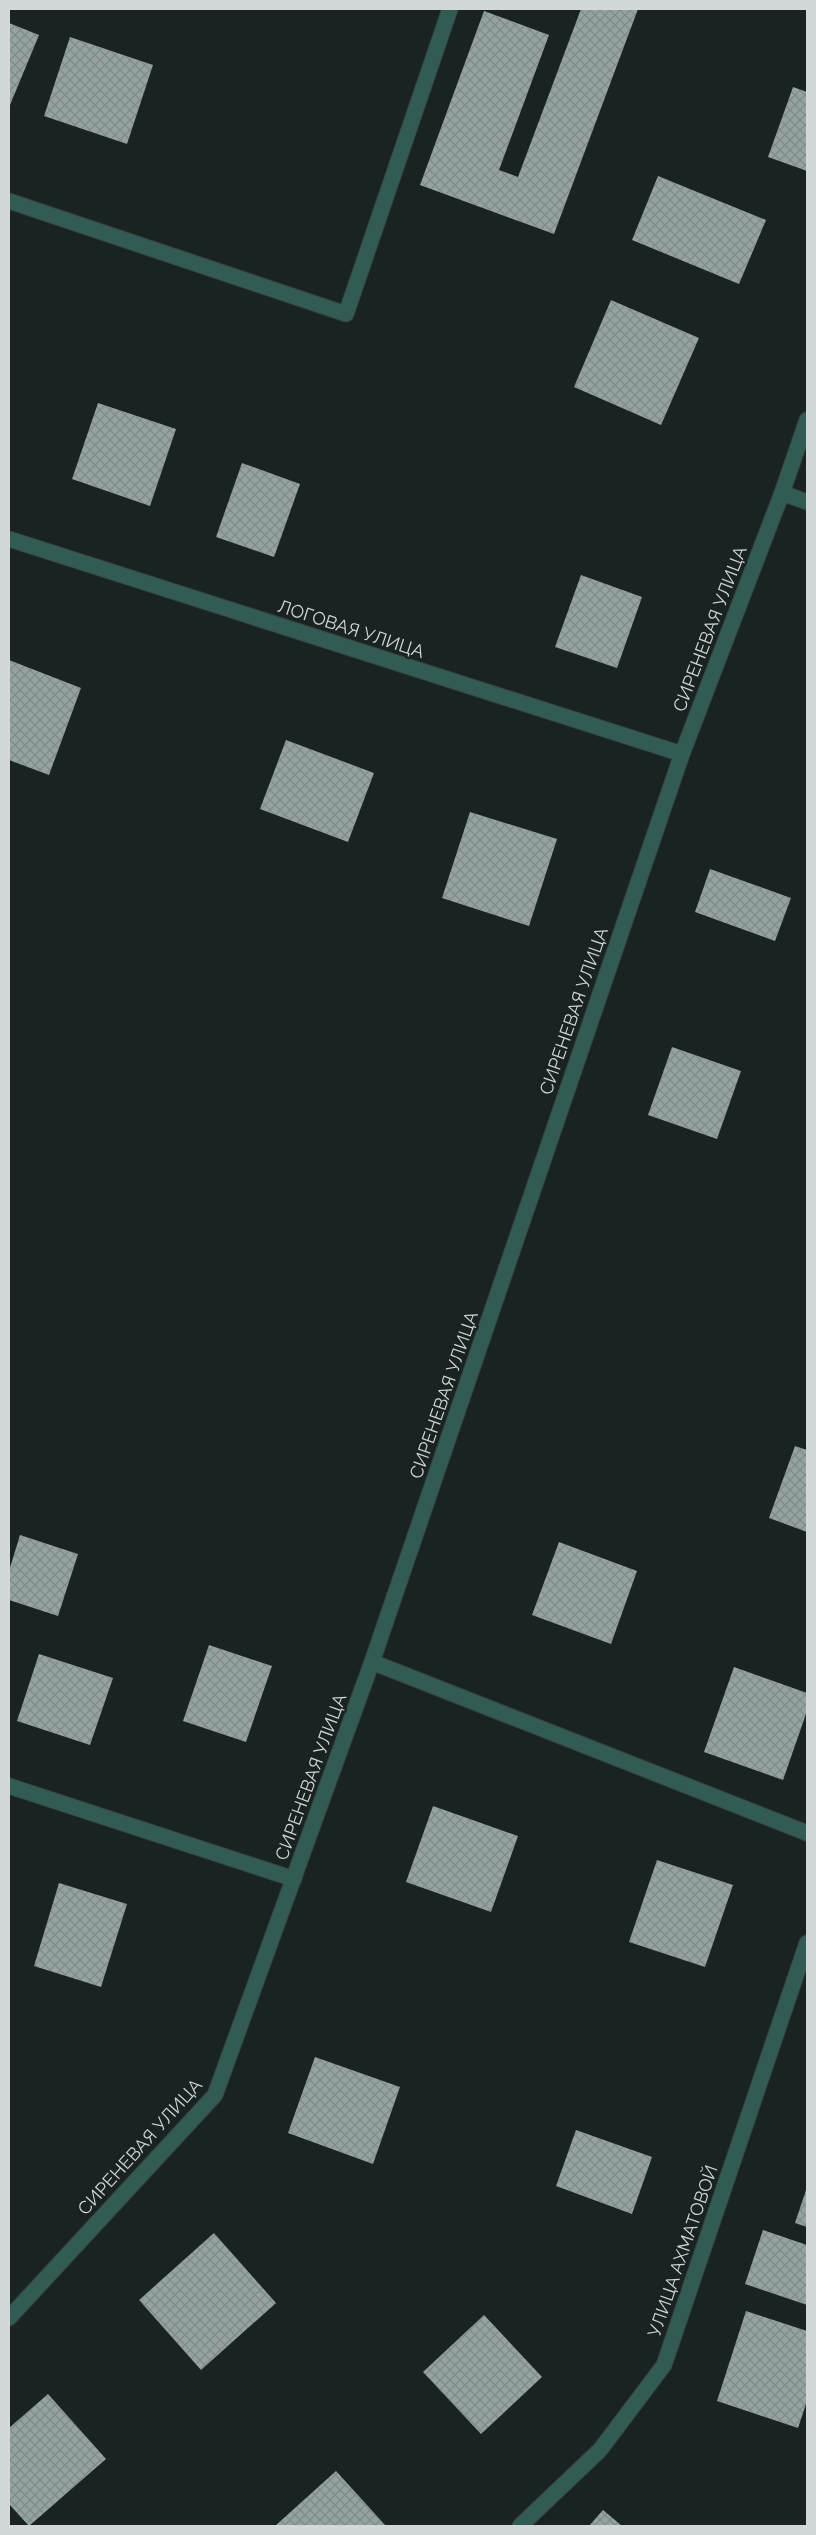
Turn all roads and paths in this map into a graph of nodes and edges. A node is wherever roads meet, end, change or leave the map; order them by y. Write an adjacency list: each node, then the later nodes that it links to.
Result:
1 (450, 9): 2 (street)
2 (9, 201)
3 (807, 420): 4 (street, СИРЕНЕВАЯ УЛИЦА)
4 (782, 493): 5 (street); 7 (street, СИРЕНЕВАЯ УЛИЦА)
5 (807, 502)
6 (9, 539): 7 (street, ЛОГОВАЯ УЛИЦА)
7 (682, 754): 8 (street, СИРЕНЕВАЯ УЛИЦА)
8 (372, 1662): 10 (street); 11 (street, СИРЕНЕВАЯ УЛИЦА)
9 (9, 1786): 11 (street)
10 (807, 1833)
11 (294, 1879): 13 (street, СИРЕНЕВАЯ УЛИЦА)
12 (807, 1943): 14 (street, УЛИЦА АХМАТОВОЙ)
13 (9, 2318)
14 (520, 2526)

